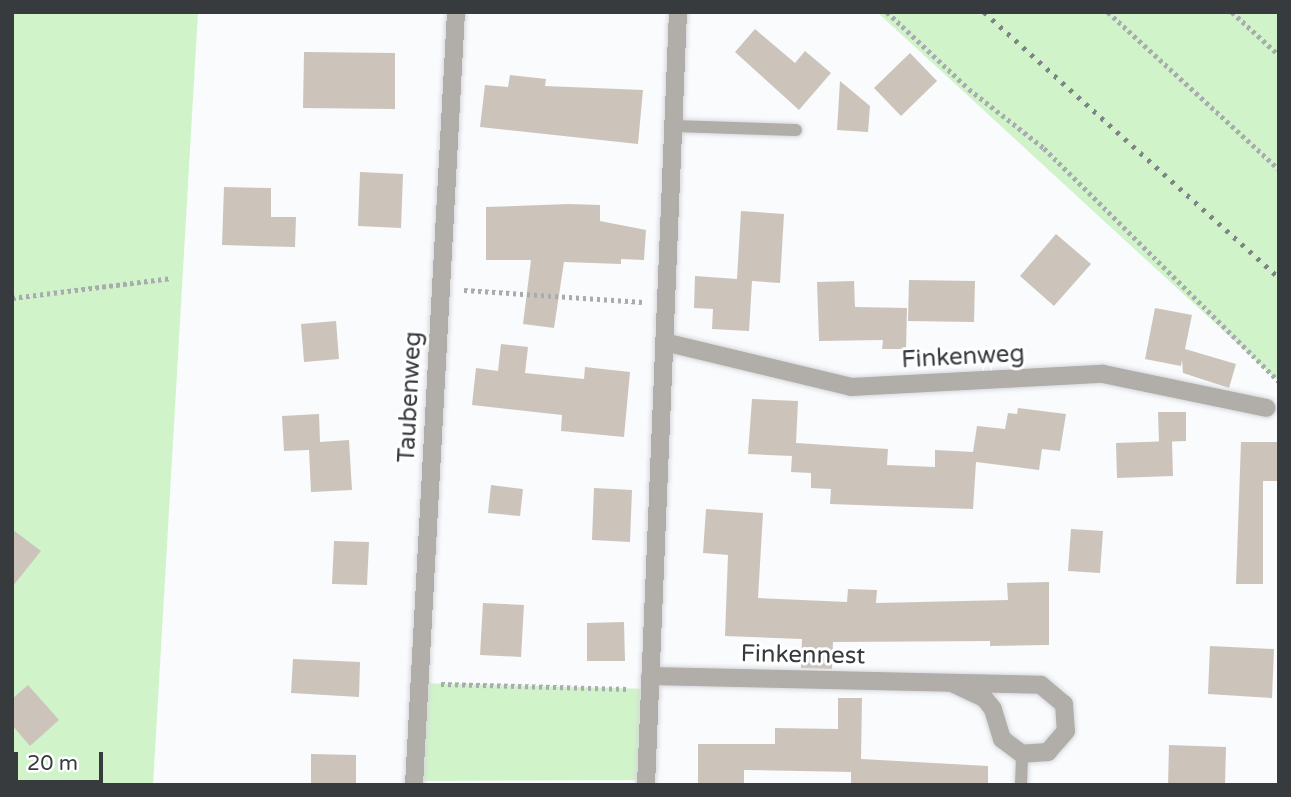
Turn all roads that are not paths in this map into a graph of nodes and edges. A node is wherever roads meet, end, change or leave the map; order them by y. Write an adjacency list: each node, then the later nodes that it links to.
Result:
1 (456, 12): 10 (street, Taubenweg)
2 (678, 12): 3 (street)
3 (673, 126): 4 (lane); 5 (street)
4 (796, 131)
5 (664, 342): 6 (street, Finkenweg); 7 (street)
6 (1266, 408)
7 (650, 683): 8 (street, Finkennest); 11 (street)
8 (954, 684): 9 (street, Finkennest); 9 (street, Finkennest)
9 (1022, 754): 12 (lane)
10 (414, 785)
11 (646, 785)
12 (1021, 785)

